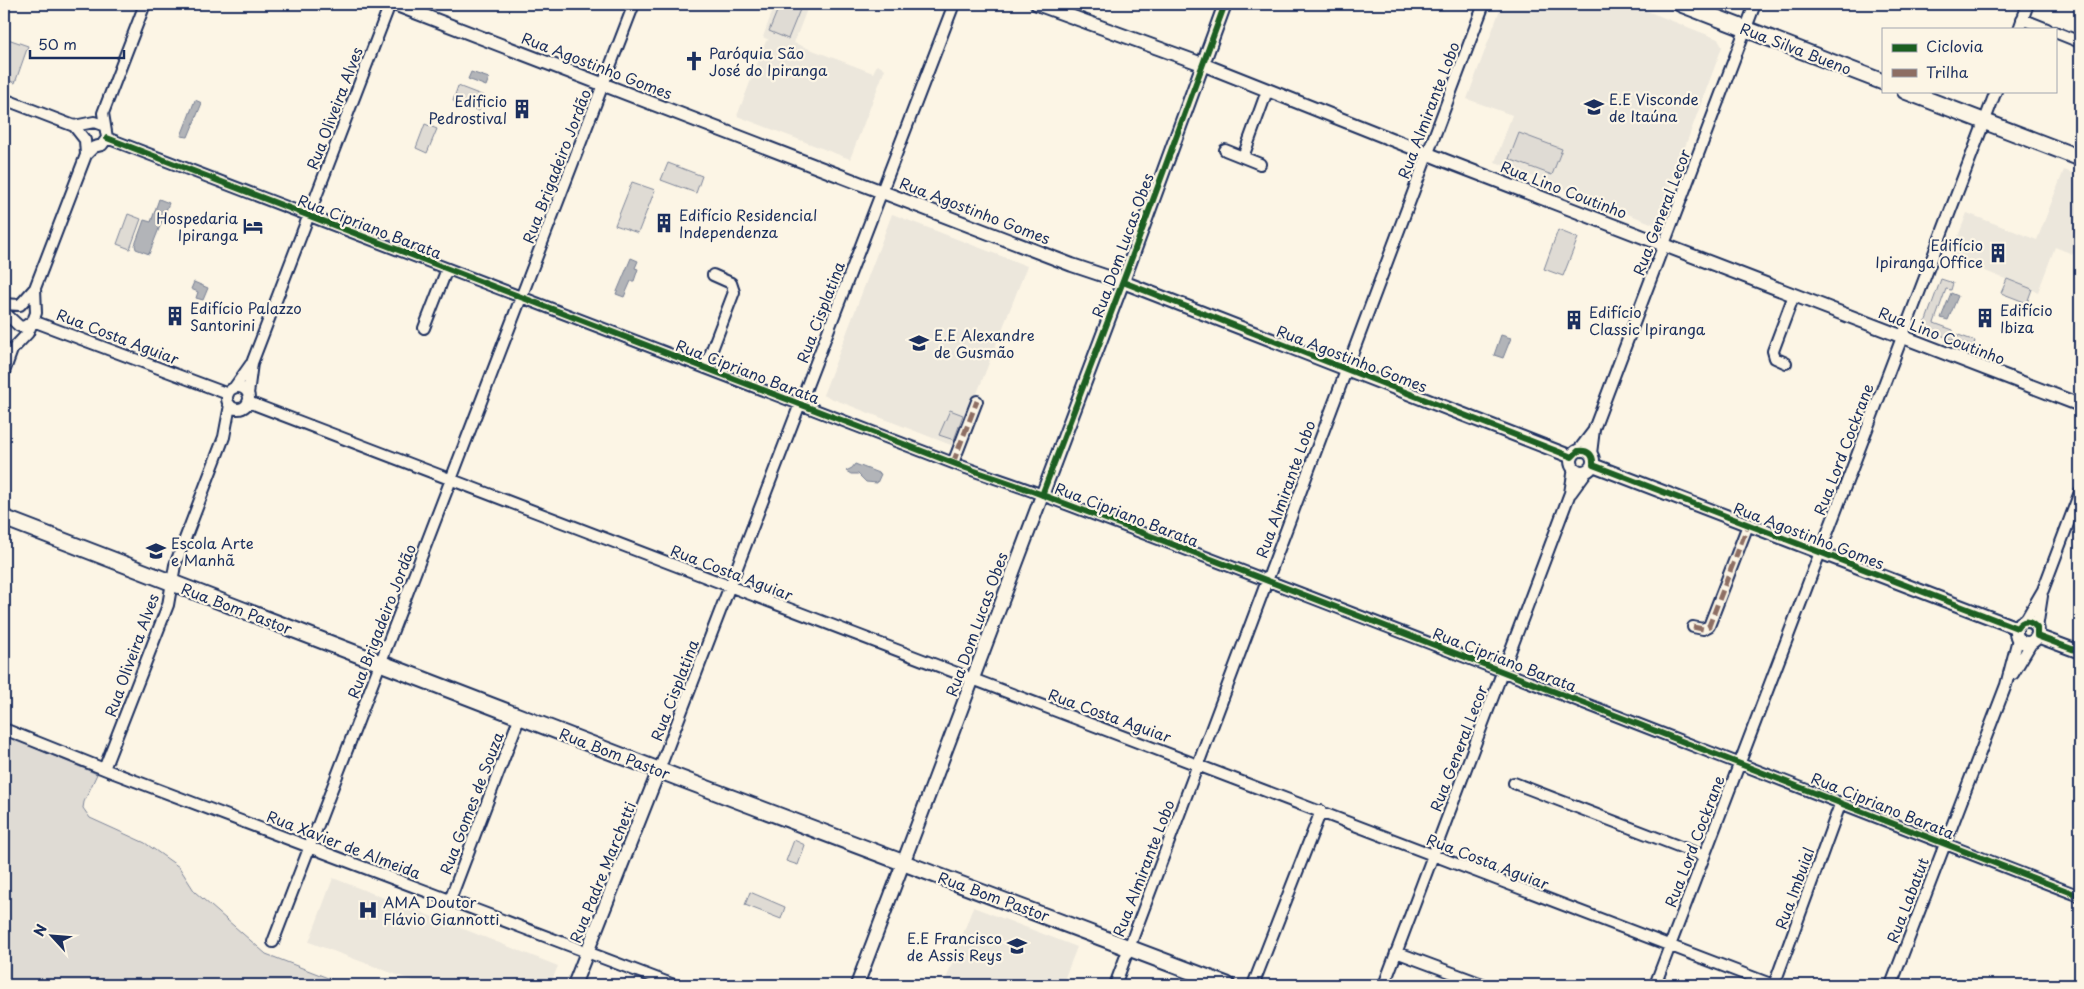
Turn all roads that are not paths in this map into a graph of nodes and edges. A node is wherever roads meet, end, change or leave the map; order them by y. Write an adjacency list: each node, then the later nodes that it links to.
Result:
1 (145, 4): 25 (street)
2 (392, 4): 18 (street, Rua Agostinho Gomes); 34 (street, Rua Oliveira Alves)
3 (634, 4): 18 (street, Rua Brigadeiro Jordão)
4 (954, 4): 33 (street, Rua Cisplatina)
5 (1037, 4): 16 (street, Rua Lino Coutinho)
6 (1225, 4): 16 (street, Rua Dom Lucas Obes)
7 (1484, 4): 28 (street, Rua Almirante Lobo)
8 (1681, 4): 12 (main road, Rua Silva Bueno)
9 (1755, 4): 12 (street, Rua General Lecor)
10 (2028, 4): 11 (street)
11 (2021, 24): 13 (street)
12 (1746, 28): 17 (main road, Rua Silva Bueno); 35 (street, Rua General Lecor)
13 (2042, 28)
14 (2056, 32): 15 (street)
15 (2080, 42)
16 (1202, 64): 19 (street, Rua Lino Coutinho); 38 (street, Rua Dom Lucas Obes)
17 (1882, 82)
18 (603, 84): 33 (street, Rua Agostinho Gomes); 42 (street, Rua Brigadeiro Jordão)
19 (1267, 90): 28 (street, Rua Lino Coutinho); 30 (street)
20 (1909, 92): 23 (main road)
21 (1996, 92): 23 (street, Rua Lord Cockrane)
22 (4, 99): 24 (street)
23 (1984, 122): 31 (main road); 48 (street, Rua Lord Cockrane)
24 (74, 126): 25 (street); 29 (street)
25 (105, 126): 26 (street)
26 (107, 138): 29 (street); 34 (street, Rua Cipriano Barata)
27 (1225, 150): 30 (street)
28 (1426, 154): 35 (street, Rua Lino Coutinho); 52 (street, Rua Almirante Lobo)
29 (86, 155): 39 (street)
30 (1243, 157): 32 (street)
31 (2080, 158)
32 (1260, 164)
33 (882, 192): 38 (street, Rua Agostinho Gomes); 57 (street, Rua Cisplatina)
34 (309, 216): 36 (street, Rua Cipriano Barata); 50 (street, Rua Oliveira Alves)
35 (1665, 245): 41 (street, Rua Lino Coutinho); 60 (street, Rua General Lecor)
36 (447, 269): 40 (street, Rua Cipriano Barata); 47 (street)
37 (713, 275): 51 (street)
38 (1122, 282): 52 (street, Rua Agostinho Gomes); 68 (street, Rua Dom Lucas Obes)
39 (35, 288): 43 (street); 46 (street)
40 (505, 291): 42 (street, Rua Cipriano Barata); 44 (street)
41 (1794, 295): 48 (street, Rua Lino Coutinho); 49 (street)
42 (521, 297): 44 (street, Rua Brigadeiro Jordão); 51 (street, Rua Cipriano Barata)
43 (4, 304)
44 (516, 311): 66 (street, Rua Brigadeiro Jordão)
45 (4, 312): 46 (street, Rua Costa Aguiar)
46 (33, 320): 53 (street); 54 (street, Rua Costa Aguiar)
47 (424, 328)
48 (1902, 337): 59 (street, Rua Lino Coutinho); 73 (street, Rua Lord Cockrane)
49 (1786, 362)
50 (252, 363): 54 (street, Rua Oliveira Alves); 55 (street, Rua Oliveira Alves)
51 (705, 368): 57 (street, Rua Cipriano Barata)
52 (1346, 369): 62 (street, Rua Agostinho Gomes); 74 (street, Rua Almirante Lobo)
53 (4, 372)
54 (231, 391): 55 (street, Rua Costa Aguiar); 58 (street)
55 (246, 401): 58 (street); 61 (street, Rua Oliveira Alves); 65 (street, Rua Costa Aguiar)
56 (977, 401): 63 (street)
57 (800, 404): 63 (street, Rua Cipriano Barata); 76 (street, Rua Cisplatina)
58 (230, 405): 61 (street, Rua Oliveira Alves)
59 (2080, 405)
60 (1594, 429): 62 (street, Rua General Lecor); 64 (street, Rua General Lecor)
61 (224, 437): 75 (street, Rua Oliveira Alves)
62 (1575, 459): 64 (street); 64 (street); 69 (street, Rua General Lecor)
63 (953, 463): 68 (street, Rua Cipriano Barata)
64 (1590, 463): 69 (street, Rua General Lecor); 72 (street, Rua Agostinho Gomes)
65 (437, 474): 66 (street, Rua Costa Aguiar); 70 (street)
66 (451, 480): 70 (street, Rua Brigadeiro Jordão); 76 (street, Rua Costa Aguiar)
67 (2080, 492): 77 (street, Rua Labatut)
68 (1042, 494): 74 (street, Rua Cipriano Barata); 84 (street, Rua Dom Lucas Obes)
69 (1570, 494): 83 (street, Rua General Lecor)
70 (444, 499): 82 (street, Rua Brigadeiro Jordão)
71 (4, 518): 75 (main road, Rua Bom Pastor)
72 (1748, 525): 73 (street, Rua Agostinho Gomes); 78 (street)
73 (1820, 552): 79 (street, Rua Agostinho Gomes); 88 (street, Rua Lord Cockrane)
74 (1268, 581): 83 (street, Rua Cipriano Barata); 89 (street, Rua Almirante Lobo)
75 (172, 582): 82 (main road, Rua Bom Pastor); 90 (street, Rua Oliveira Alves)
76 (730, 587): 84 (street, Rua Costa Aguiar); 91 (street, Rua Cisplatina)
77 (2043, 590): 79 (street, Rua Labatut); 80 (street, Rua Labatut)
78 (1693, 628)
79 (2020, 630): 80 (street); 80 (street); 85 (street, Rua Labatut)
80 (2035, 635): 81 (street); 85 (street, Rua Labatut)
81 (2080, 652)
82 (380, 663): 86 (main road, Rua Bom Pastor); 96 (street, Rua Brigadeiro Jordão)
83 (1503, 672): 88 (street, Rua Cipriano Barata); 97 (street, Rua General Lecor)
84 (973, 680): 89 (street, Rua Costa Aguiar); 99 (street, Rua Dom Lucas Obes)
85 (2006, 685): 95 (street, Rua Labatut)
86 (520, 716): 91 (main road, Rua Bom Pastor); 101 (street, Rua Gomes de Souza)
87 (4, 729): 90 (street, Rua Xavier de Almeida)
88 (1740, 763): 93 (street, Rua Cipriano Barata); 98 (street, Rua Lord Cockrane)
89 (1198, 764): 94 (street, Rua Costa Aguiar); 103 (street, Rua Almirante Lobo)
90 (104, 769): 96 (street, Rua Xavier de Almeida)
91 (659, 770): 99 (main road, Rua Bom Pastor); 105 (street, Rua Padre Marchetti)
92 (1514, 783): 98 (street)
93 (1842, 802): 95 (street, Rua Cipriano Barata); 116 (street, Rua Imbuial)
94 (1320, 811): 97 (street, Rua Costa Aguiar); 112 (street)
95 (1945, 843): 100 (street, Rua Cipriano Barata); 117 (street, Rua Labatut)
96 (310, 847): 101 (street, Rua Xavier de Almeida); 102 (street, Rua Brigadeiro Jordão)
97 (1434, 856): 104 (street, Rua Costa Aguiar); 106 (street, Rua General Lecor)
98 (1704, 856): 104 (street, Rua Lord Cockrane)
99 (904, 863): 103 (main road, Rua Bom Pastor); 109 (street, Rua Dom Lucas Obes)
100 (2080, 896)
101 (450, 900): 105 (street, Rua Xavier de Almeida)
102 (273, 942)
103 (1130, 947): 110 (street, Rua Almirante Lobo); 111 (main road, Rua Bom Pastor)
104 (1670, 947): 115 (street, Rua Lord Cockrane); 116 (street, Rua Costa Aguiar)
105 (587, 952): 107 (street, Rua Padre Marchetti); 108 (street, Rua Xavier de Almeida)
106 (1396, 952): 113 (street, Rua General Lecor); 114 (street)
107 (574, 985)
108 (674, 985)
109 (857, 985)
110 (1115, 985)
111 (1227, 985)
112 (1253, 985)
113 (1384, 985)
114 (1485, 985)
115 (1655, 985)
116 (1773, 985)
117 (1891, 985)

